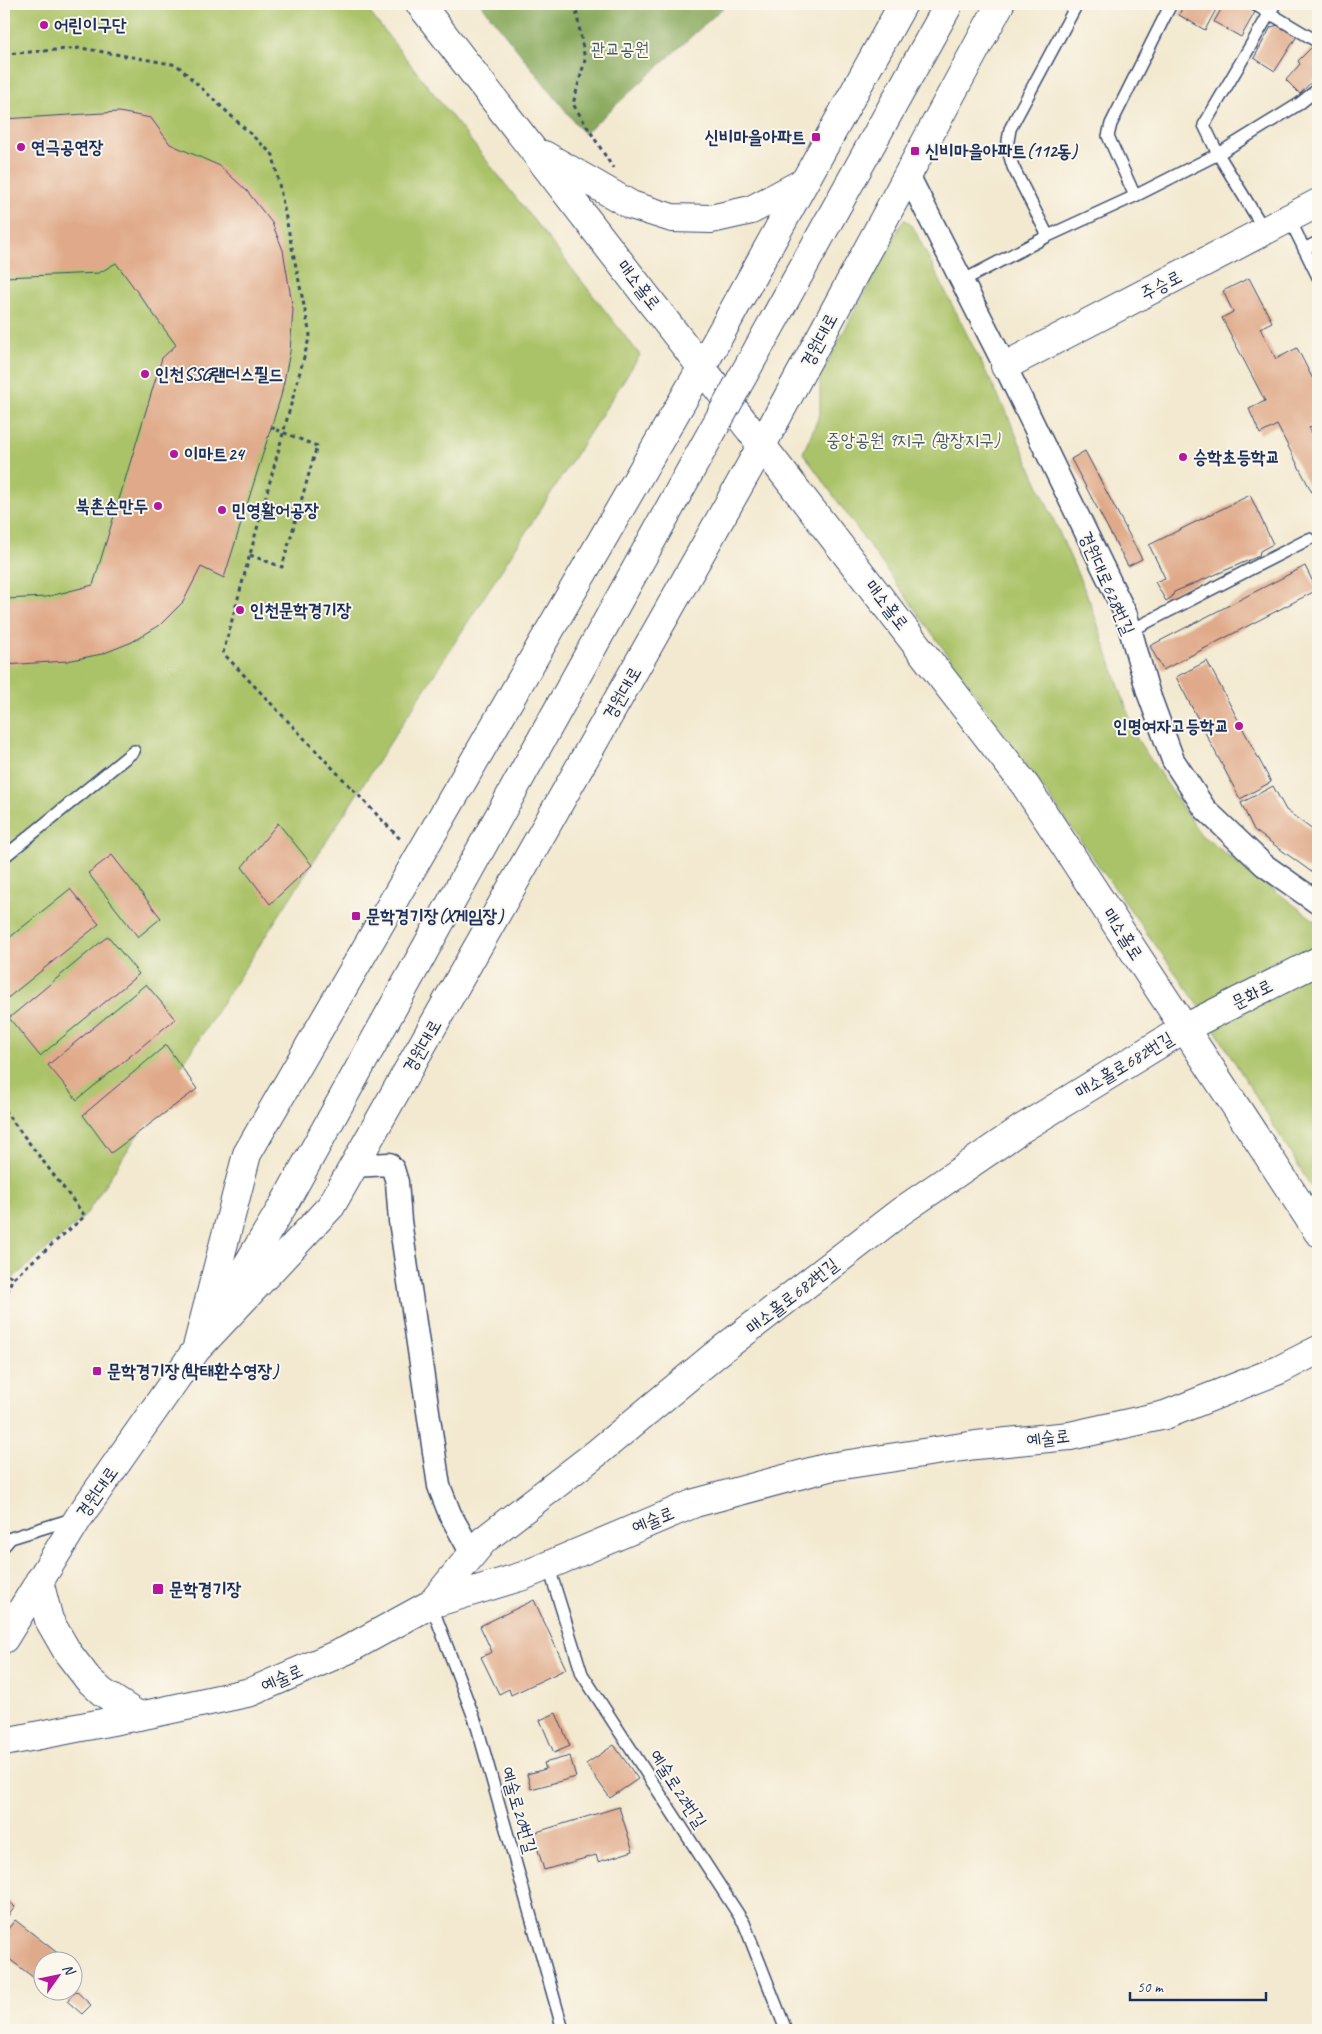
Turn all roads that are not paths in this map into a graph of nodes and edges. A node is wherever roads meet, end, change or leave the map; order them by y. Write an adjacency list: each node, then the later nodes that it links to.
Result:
1 (420, 4): 11 (main road, 매소홀로)
2 (903, 4): 14 (main road, 경원대로)
3 (949, 4): 36 (main road, 경원대로, bridge)
4 (1000, 4): 13 (main road, 경원대로)
5 (1077, 4): 19 (lane)
6 (1171, 4): 15 (lane)
7 (1254, 4): 8 (lane)
8 (1272, 8): 9 (lane); 12 (lane)
9 (1318, 42)
10 (1318, 89): 12 (lane)
11 (532, 148): 14 (main road); 25 (main road, 매소홀로)
12 (1218, 154): 15 (lane); 18 (lane)
13 (908, 175): 23 (street, 경원대로628번길); 26 (main road, 경원대로)
14 (804, 182): 25 (main road, 경원대로)
15 (1135, 196): 19 (lane)
16 (1318, 203): 17 (main road, 주승로)
17 (1289, 218): 18 (main road, 주승로); 21 (lane)
18 (1266, 231): 24 (main road, 주승로)
19 (1048, 236): 23 (lane)
20 (1318, 242): 21 (lane)
21 (1304, 249): 22 (lane)
22 (1318, 277)
23 (962, 281): 24 (street, 경원대로628번길)
24 (1004, 366): 28 (street, 경원대로628번길)
25 (702, 367): 26 (main road, 매소홀로); 36 (main road, 경원대로)
26 (762, 445): 33 (main road, 매소홀로); 34 (main road, 경원대로)
27 (1309, 539): 28 (lane)
28 (1130, 631): 31 (street, 경원대로628번길)
29 (134, 751): 30 (lane)
30 (4, 857)
31 (1318, 902)
32 (1318, 961): 33 (main road, 문화로)
33 (1186, 1028): 35 (main road, 매소홀로); 40 (main road, 매소홀로682번길)
34 (353, 1166): 36 (main road, 경원대로); 40 (street)
35 (1318, 1232)
36 (196, 1350): 38 (main road, 경원대로)
37 (1318, 1350): 41 (main road, 예술로)
38 (79, 1517): 39 (lane); 42 (main road, 경원대로)
39 (4, 1546)
40 (472, 1554): 43 (main road, 매소홀로682번길)
41 (548, 1565): 43 (main road, 예술로); 48 (lane, 예술로22번길)
42 (39, 1581): 44 (main road, 경원대로); 45 (main road)
43 (430, 1604): 45 (main road, 예술로); 47 (lane, 예술로20번길)
44 (4, 1639)
45 (139, 1716): 46 (main road, 예술로)
46 (4, 1742)
47 (563, 2030)
48 (786, 2030)

